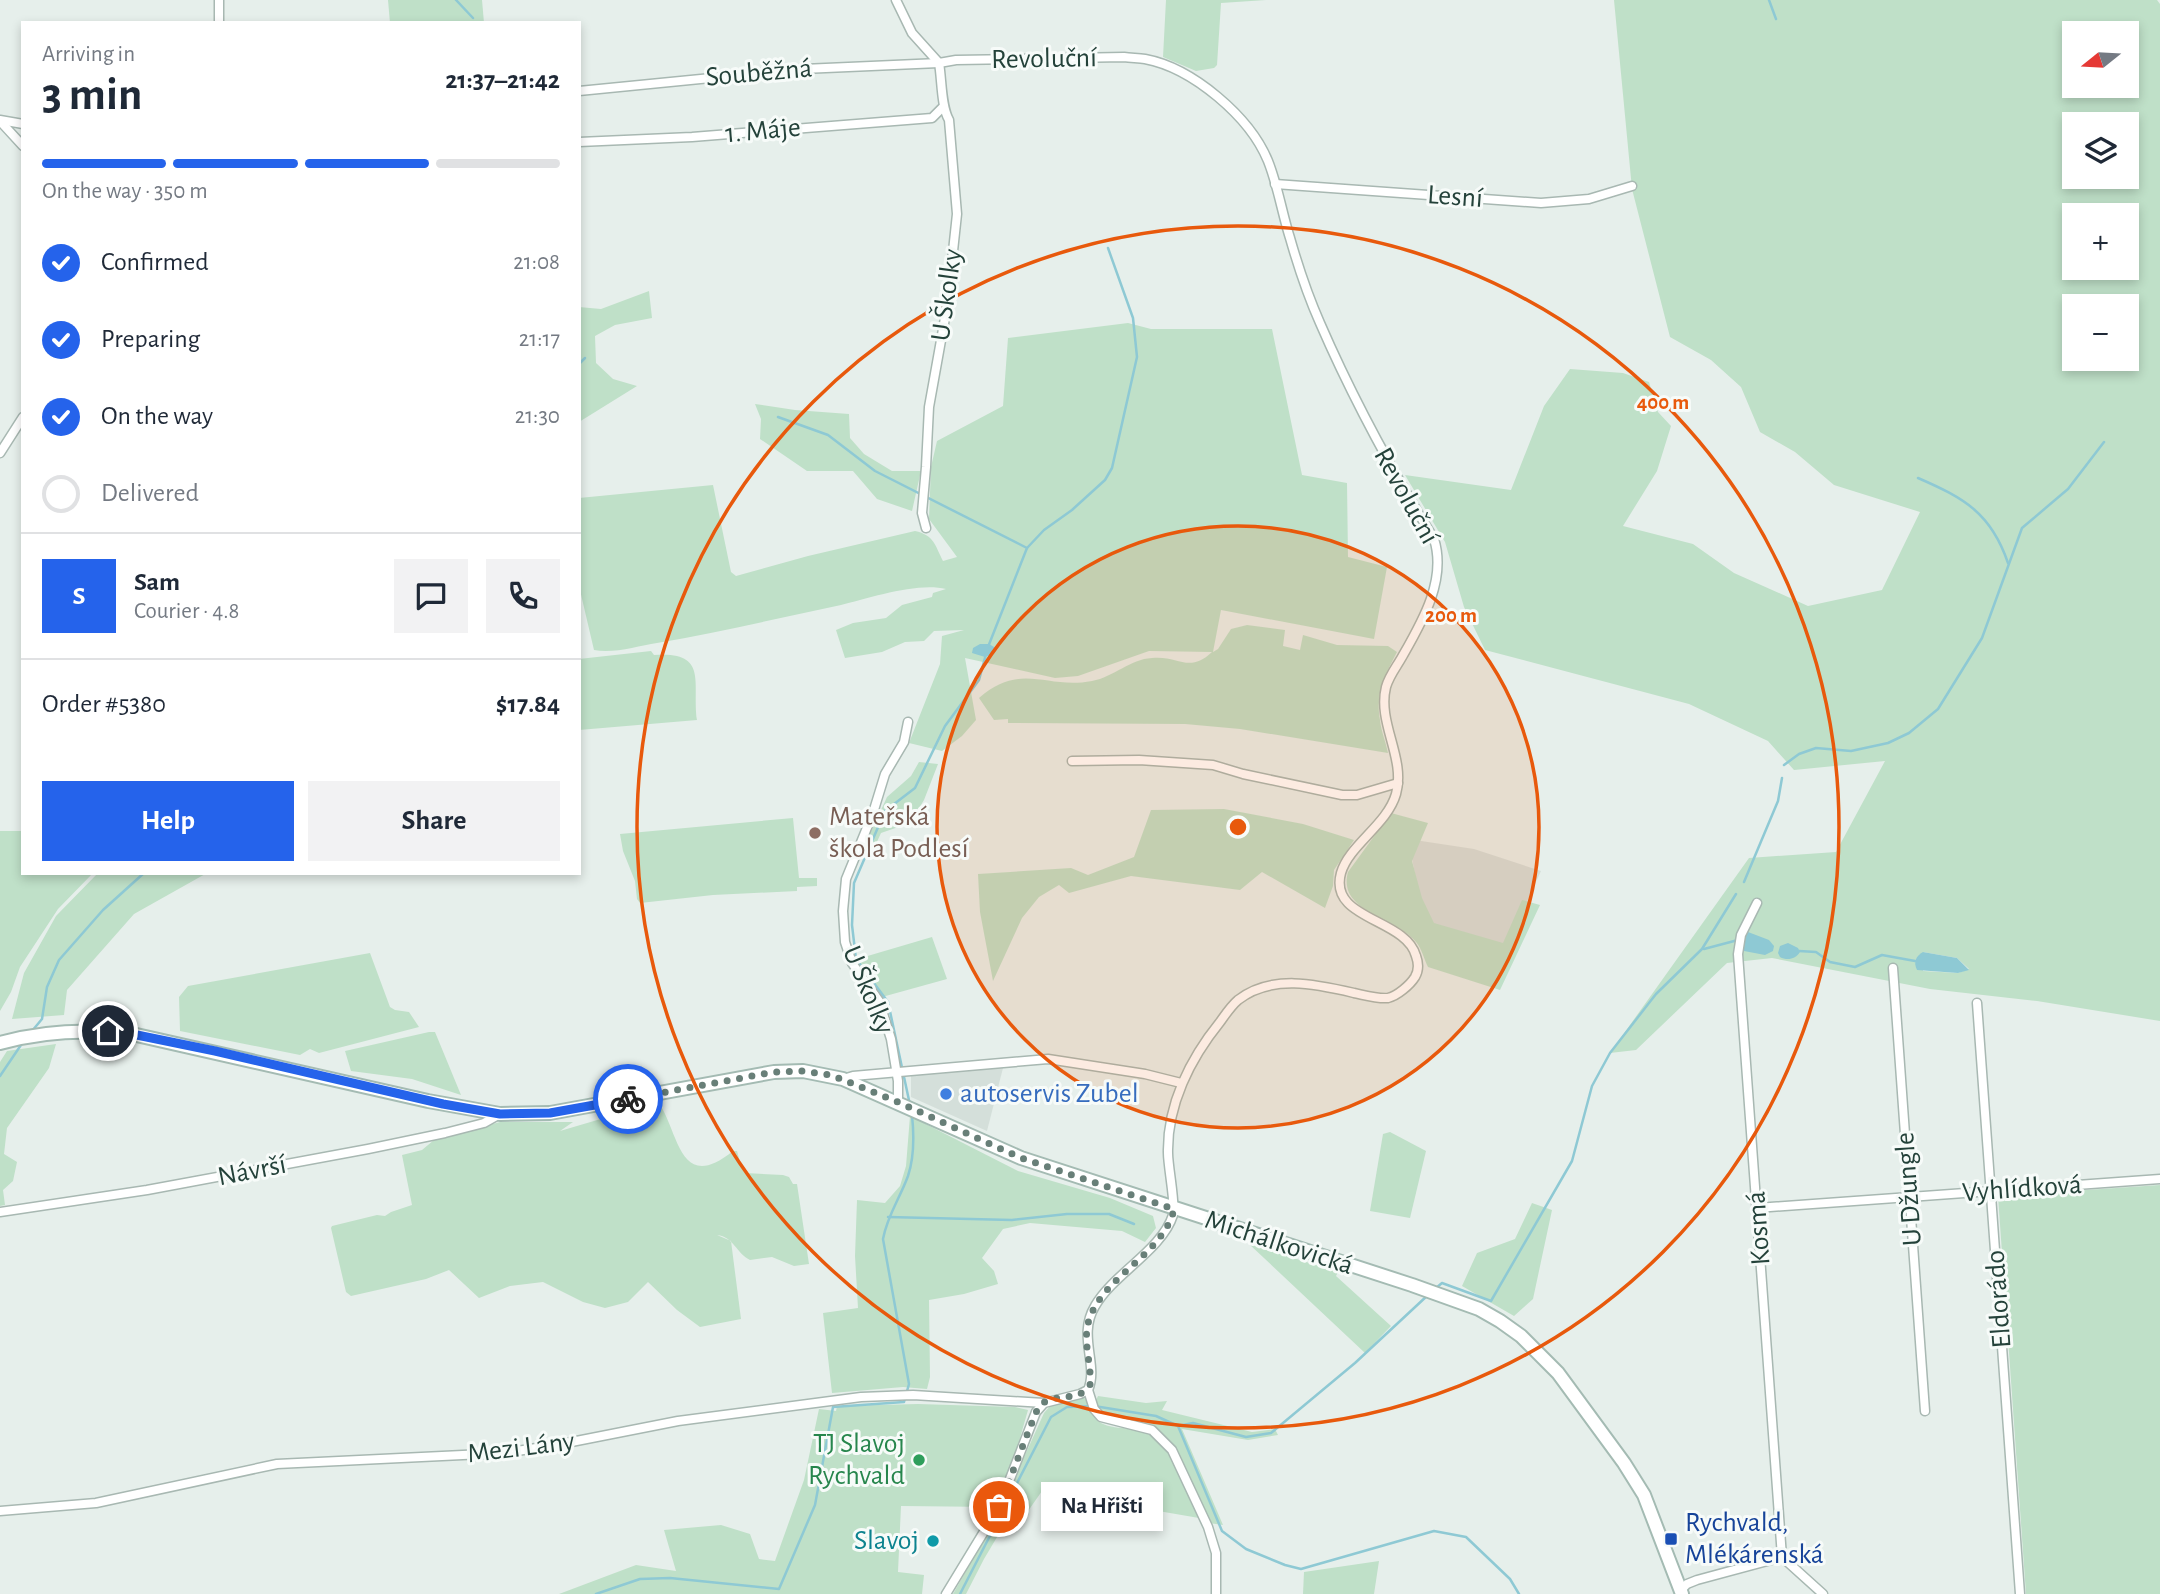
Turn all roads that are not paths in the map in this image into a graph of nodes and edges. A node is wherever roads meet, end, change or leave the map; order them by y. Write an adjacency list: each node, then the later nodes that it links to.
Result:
1 (219, 0): 3 (street)
2 (895, 0): 4 (street)
3 (219, 21)
4 (939, 63): 5 (street, Souběžná); 6 (street, U Školky); 11 (street, Revoluční)
5 (581, 91)
6 (943, 108): 9 (street, 1. Máje); 15 (street, U Školky)
7 (0, 121): 8 (street); 10 (street)
8 (21, 124)
9 (581, 142)
10 (21, 144)
11 (1275, 184): 12 (street, Lesní); 18 (street, Revoluční)
12 (1632, 186)
13 (21, 420): 14 (street)
14 (0, 453)
15 (926, 528)
16 (908, 722): 23 (street, U Školky)
17 (1072, 761): 18 (street)
18 (1398, 783): 25 (street)
19 (1757, 903): 31 (street, Kosmá)
20 (1893, 968): 30 (street, U Džungle)
21 (1977, 1003): 29 (street, Eldorádo)
22 (0, 1043): 27 (street, Michálkovická)
23 (895, 1072): 24 (street); 25 (street); 26 (street, U Školky)
24 (843, 1079): 26 (street, Michálkovická); 27 (street, Michálkovická)
25 (1181, 1083): 32 (street)
26 (898, 1102): 32 (street, Michálkovická)
27 (500, 1114): 33 (street, Návrší)
28 (2160, 1179): 29 (street, Vyhlídková)
29 (1991, 1192): 30 (street, Vyhlídková); 43 (street, Eldorádo)
30 (1910, 1198): 31 (street, Vyhlídková); 36 (street, U Džungle)
31 (1757, 1208): 38 (street, Kosmá)
32 (1174, 1209): 34 (street); 39 (street, Michálkovická)
33 (0, 1212)
34 (1090, 1393): 35 (street, Mezi Lány); 41 (street)
35 (1044, 1403): 37 (street, Mezi Lány); 40 (street)
36 (1925, 1411)
37 (0, 1511)
38 (1782, 1557): 39 (street); 42 (street)
39 (1681, 1593)
40 (946, 1594)
41 (1216, 1594)
42 (1823, 1594)
43 (2020, 1594)

